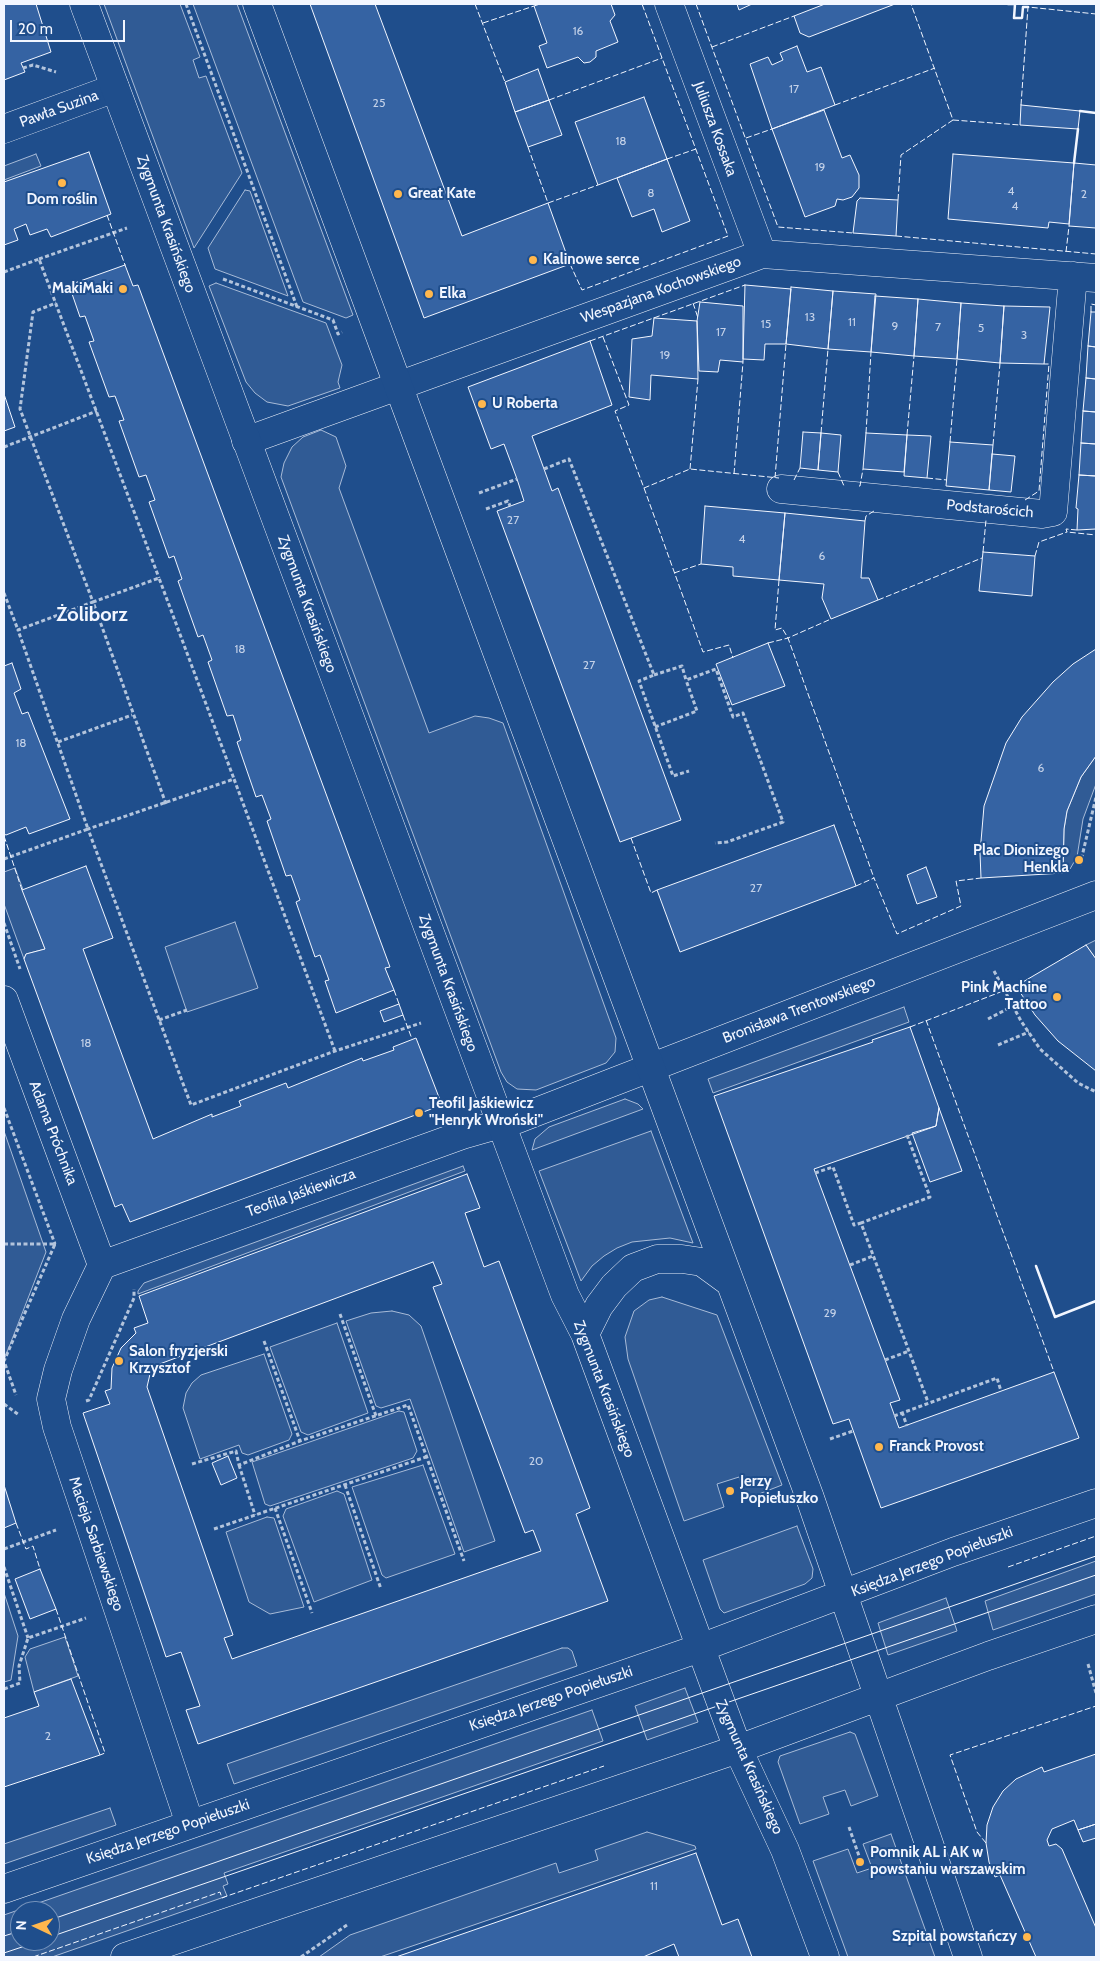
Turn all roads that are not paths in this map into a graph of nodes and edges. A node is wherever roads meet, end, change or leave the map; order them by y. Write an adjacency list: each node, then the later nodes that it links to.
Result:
1 (84, 4): 4 (street, Zygmunta Krasińskiego)
2 (257, 4): 8 (street)
3 (669, 4): 6 (street, Juliusza Kossaka)
4 (115, 88): 5 (street, Pawła Suzina); 9 (street, Zygmunta Krasińskiego)
5 (4, 130)
6 (762, 254): 7 (street, Wespazjana Kochowskiego); 8 (street, Wespazjana Kochowskiego)
7 (1084, 277): 10 (street, Podstarościch)
8 (398, 384): 9 (street, Wespazjana Kochowskiego); 13 (street)
9 (246, 441): 14 (street, Zygmunta Krasińskiego)
10 (781, 490)
11 (1096, 895): 13 (street, Bronisława Trentowskiego)
12 (4, 1000): 15 (street, Adama Próchnika)
13 (650, 1067): 14 (street, Bronisława Trentowskiego); 16 (street)
14 (501, 1123): 15 (street, Teofila Jaśkiewicza); 17 (street, Zygmunta Krasińskiego)
15 (102, 1266): 24 (street, Macieja Sarbiewskiego)
16 (728, 1281): 17 (street); 19 (street)
17 (585, 1334): 21 (street, Zygmunta Krasińskiego)
18 (1096, 1503): 19 (street, Księdza Jerzego Popiełuszki)
19 (845, 1595): 21 (street, Księdza Jerzego Popiełuszki); 22 (street)
20 (1096, 1619): 22 (street)
21 (700, 1648): 23 (street, Zygmunta Krasińskiego); 24 (street, Księdza Jerzego Popiełuszki)
22 (880, 1696): 23 (street); 28 (street)
23 (738, 1749): 26 (street); 27 (street, Zygmunta Krasińskiego)
24 (190, 1824): 25 (street, Księdza Jerzego Popiełuszki)
25 (4, 1889)
26 (125, 1957)
27 (825, 1957)
28 (968, 1957)

